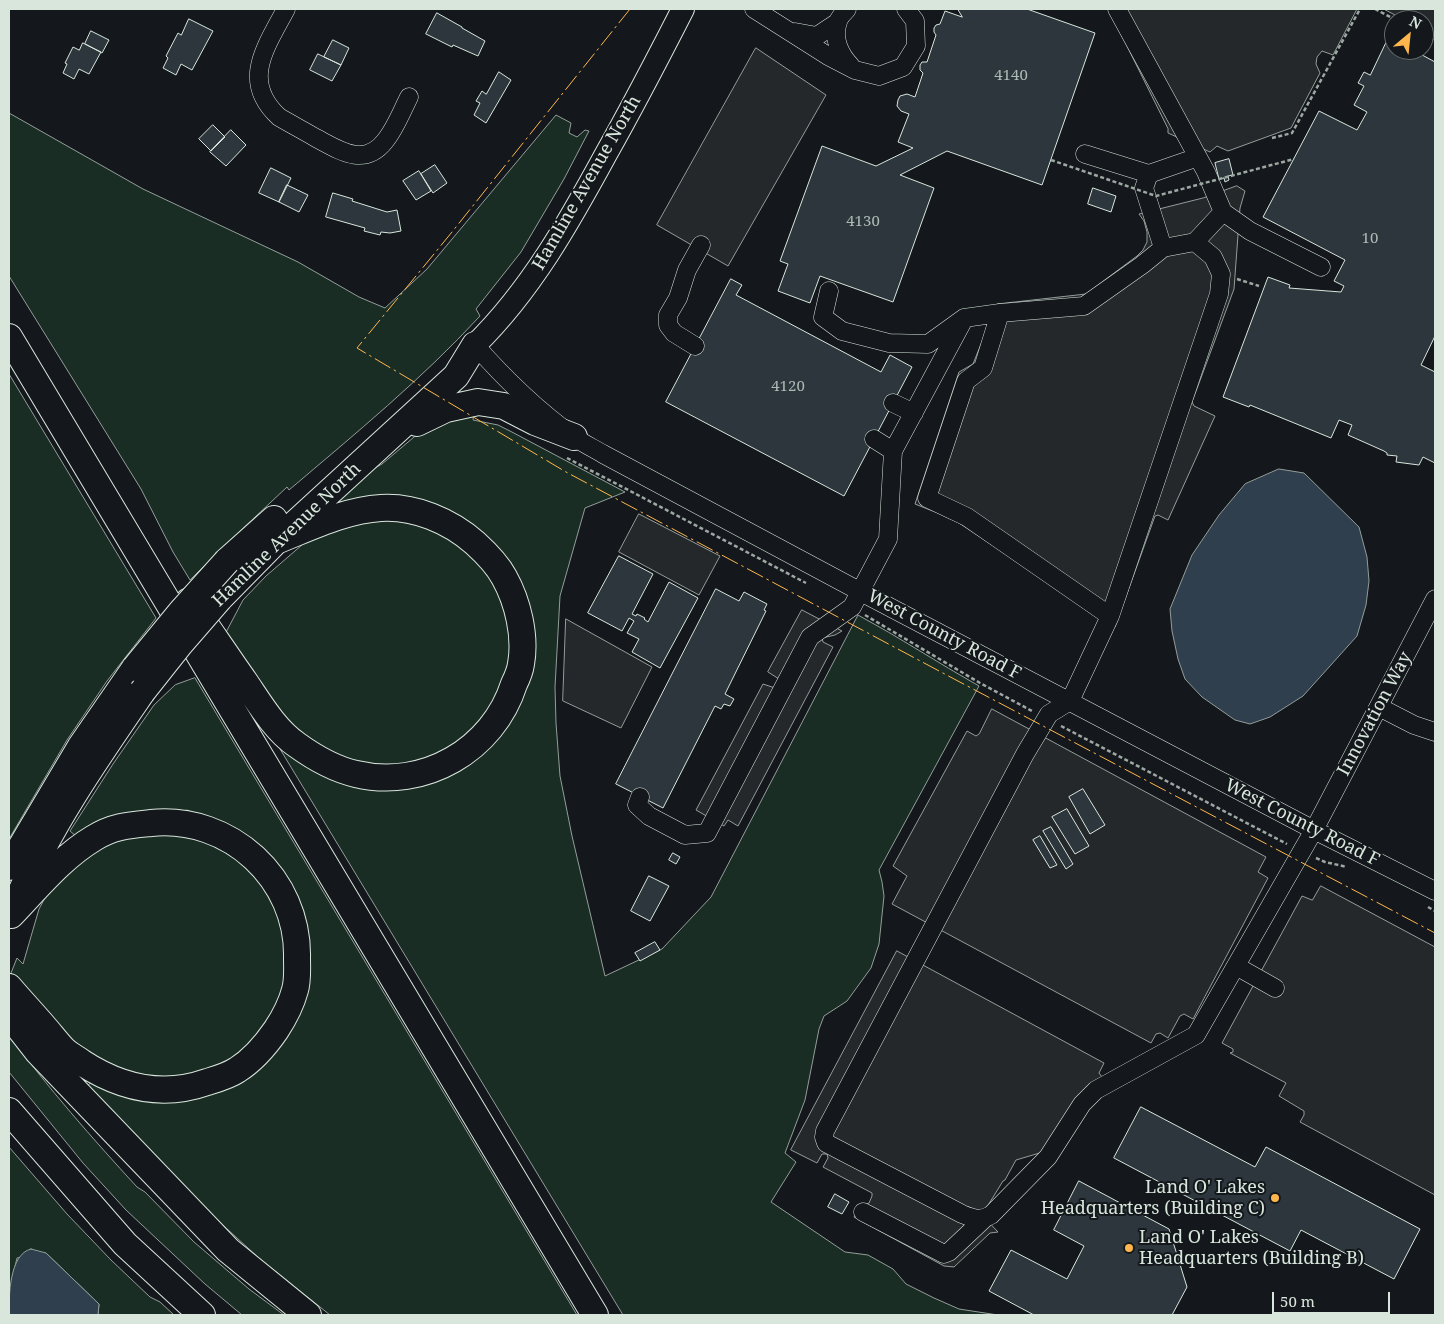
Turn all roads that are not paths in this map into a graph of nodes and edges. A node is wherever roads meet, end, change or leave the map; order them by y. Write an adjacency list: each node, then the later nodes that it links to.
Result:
1 (286, 9): 9 (street)
2 (683, 9): 22 (main road, Hamline Avenue North)
3 (754, 9): 7 (street)
4 (906, 9): 8 (street)
5 (1117, 9): 11 (street)
6 (842, 15): 7 (street); 8 (street)
7 (790, 32): 8 (street)
8 (855, 70)
9 (409, 97)
10 (1085, 154): 12 (street)
11 (1198, 156): 12 (street); 13 (street)
12 (1149, 174): 16 (street)
13 (1223, 212): 14 (street); 17 (street)
14 (1194, 242): 16 (street); 34 (street)
15 (701, 245): 23 (street)
16 (1163, 248): 19 (street)
17 (1321, 267)
18 (829, 291): 20 (street)
19 (1000, 313): 20 (street); 34 (street)
20 (964, 318): 26 (street)
21 (9, 337): 24 (highway)
22 (475, 345): 27 (highway, Hamline Avenue North); 29 (street, West County Road F); 35 (highway, Hamline Avenue North, bridge)
23 (695, 346)
24 (22, 360): 31 (highway); 51 (highway)
25 (893, 403): 26 (street)
26 (914, 413): 30 (street)
27 (396, 432): 29 (highway); 31 (highway, Hamline Avenue North)
28 (874, 439): 30 (street)
29 (567, 446): 32 (street, West County Road F)
30 (893, 451): 32 (street)
31 (276, 541): 35 (highway, Hamline Avenue North, bridge)
32 (861, 592): 36 (street, West County Road F); 39 (street)
33 (1435, 599): 37 (street, Innovation Way)
34 (1110, 616): 36 (street)
35 (138, 680): 41 (highway, Hamline Avenue North); 43 (highway, Hamline Avenue North)
36 (1070, 702): 40 (street, West County Road F); 50 (street)
37 (1378, 707): 38 (street); 40 (street, Innovation Way)
38 (1435, 732)
39 (640, 796)
40 (1314, 830): 42 (street, West County Road F); 44 (street, Innovation Way)
41 (9, 867)
42 (1435, 891)
43 (10, 918): 45 (highway)
44 (1236, 966): 46 (street); 50 (street, Innovation Way)
45 (9, 987)
46 (1275, 988)
47 (9, 1015): 53 (highway)
48 (9, 1111): 52 (highway)
49 (863, 1212): 50 (street, Innovation Way)
50 (984, 1219)
51 (582, 1293): 54 (highway); 55 (highway)
52 (202, 1315)
53 (308, 1315)
54 (595, 1315)
55 (602, 1315)

